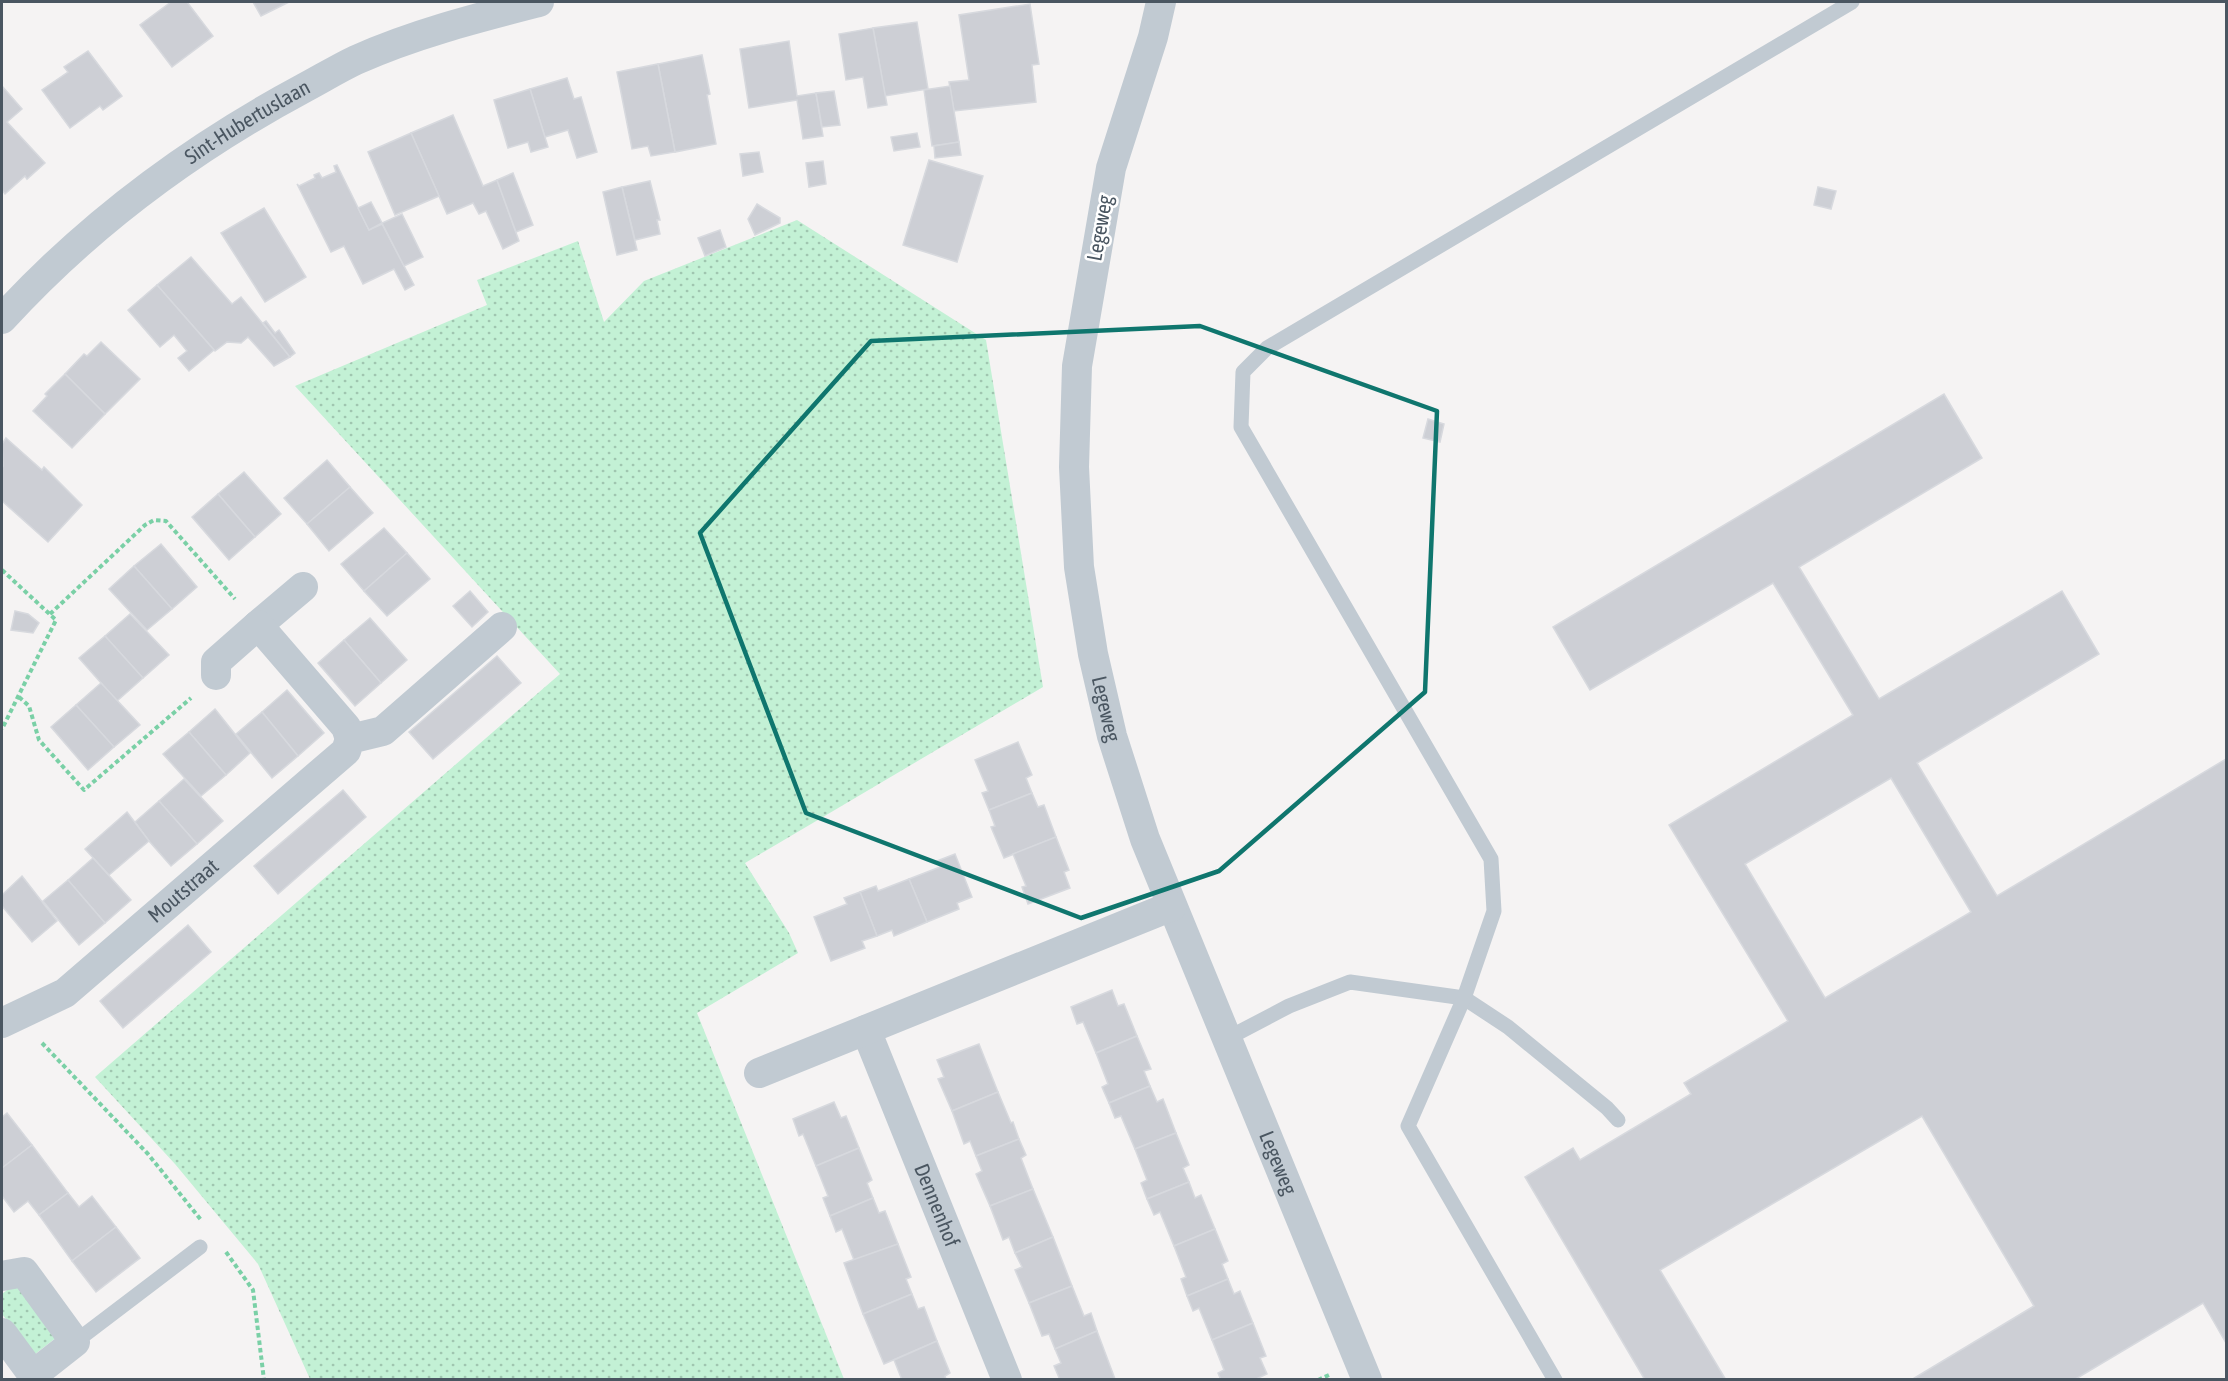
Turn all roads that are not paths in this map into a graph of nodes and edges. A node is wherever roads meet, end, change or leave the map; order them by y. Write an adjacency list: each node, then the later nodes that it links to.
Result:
1 (538, 2): 4 (street, Sint-Hubertuslaan)
2 (1161, 2): 10 (street, Legeweg)
3 (1852, 2): 11 (lane)
4 (2, 320)
5 (303, 587): 6 (street)
6 (258, 625): 8 (street); 9 (street)
7 (502, 627): 9 (street)
8 (216, 675)
9 (350, 739): 12 (street, Moutstraat)
10 (1172, 906): 13 (street); 14 (street, Legeweg)
11 (1464, 998): 14 (lane); 16 (lane); 24 (lane)
12 (9, 1020)
13 (866, 1030): 15 (street); 22 (street, Dennenhof)
14 (1228, 1038): 23 (street, Legeweg)
15 (759, 1073)
16 (1618, 1120)
17 (200, 1246): 20 (lane)
18 (2, 1276): 20 (street)
19 (2, 1333): 21 (street)
20 (75, 1342): 21 (street)
21 (30, 1377)
22 (1007, 1380)
23 (1367, 1380)
24 (1555, 1380)

